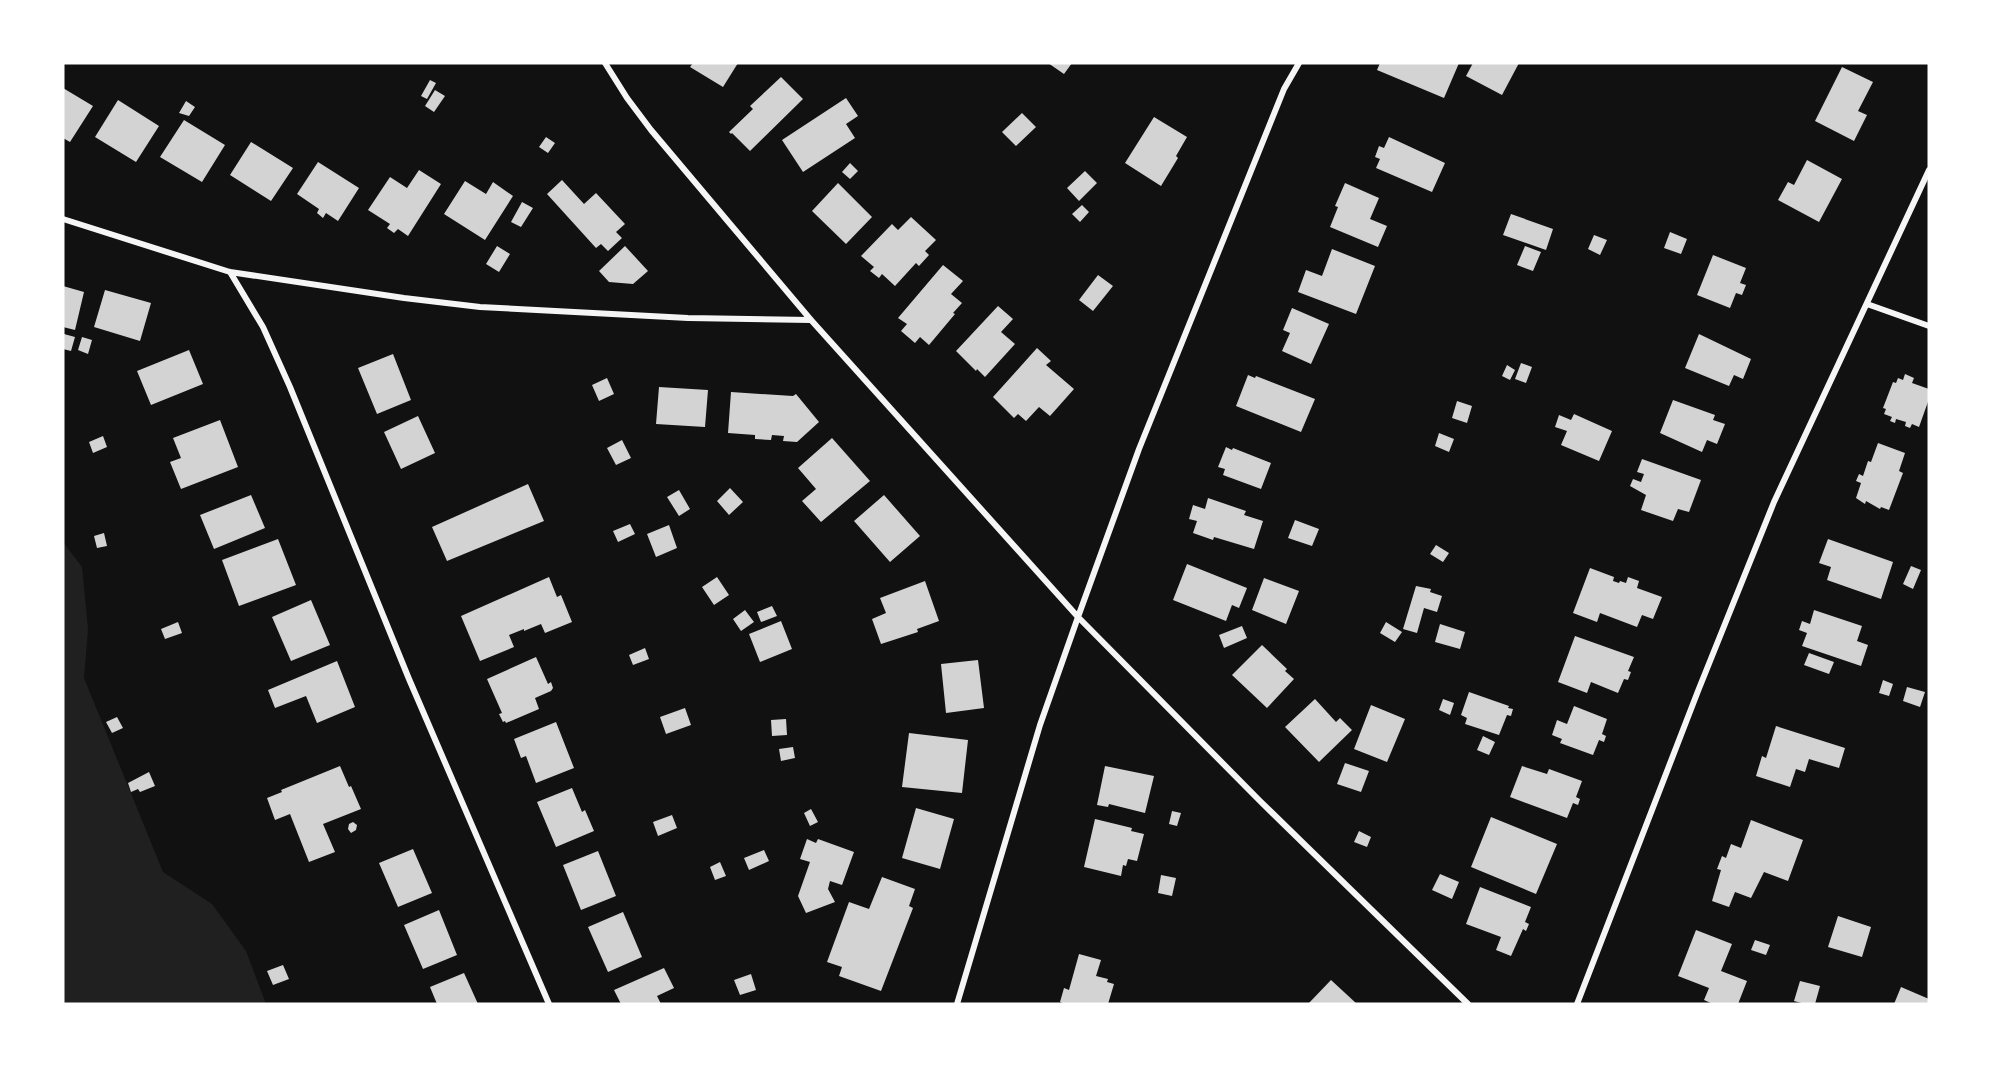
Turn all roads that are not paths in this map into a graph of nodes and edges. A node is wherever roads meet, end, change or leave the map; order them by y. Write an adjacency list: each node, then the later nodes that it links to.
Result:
1 (605, 63): 7 (street)
2 (1299, 63): 9 (street)
3 (1929, 170): 6 (street)
4 (63, 219): 5 (street)
5 (230, 273): 7 (street); 10 (street)
6 (1867, 304): 8 (street); 13 (street)
7 (811, 320): 9 (street)
8 (1929, 326)
9 (1078, 617): 11 (street); 12 (street)
10 (549, 1004)
11 (957, 1004)
12 (1468, 1004)
13 (1576, 1004)

